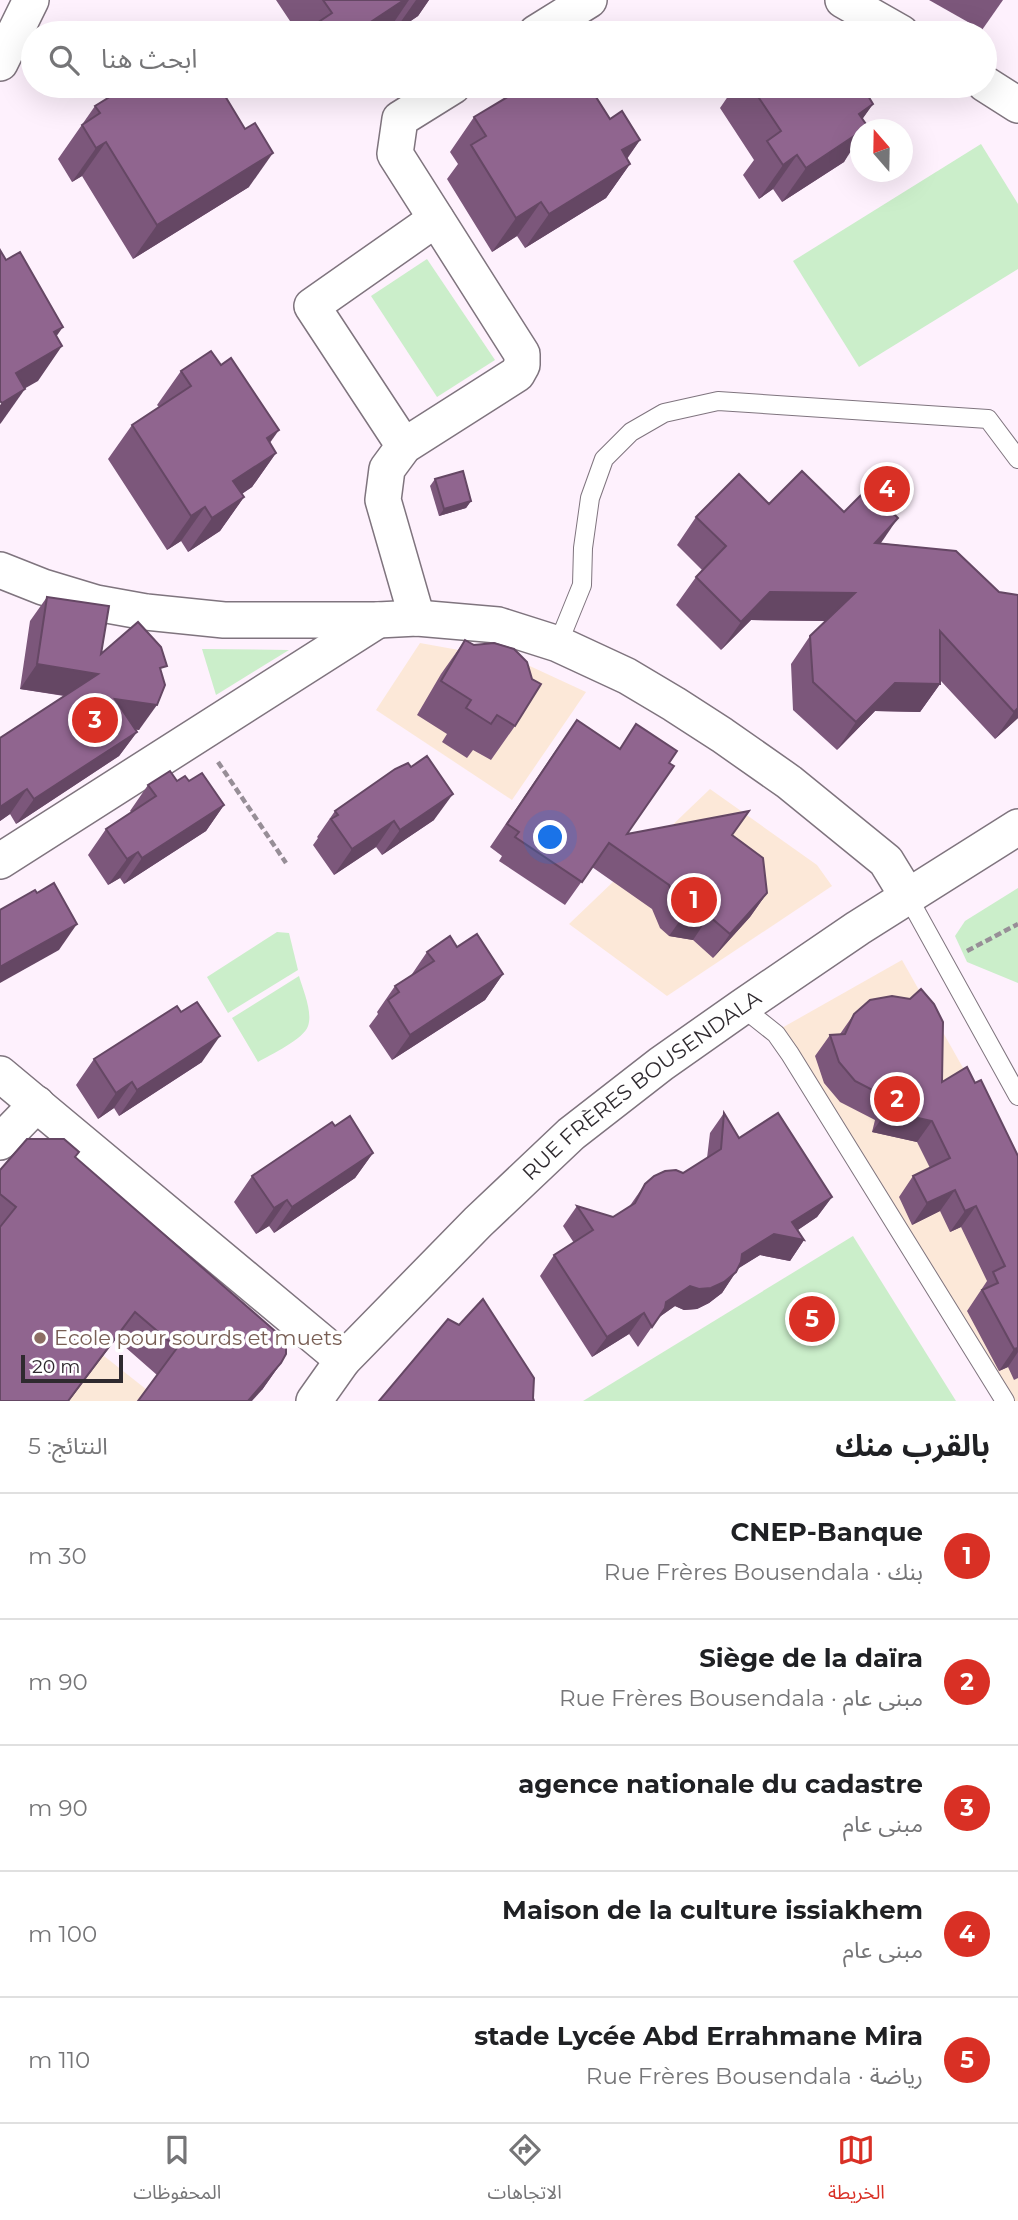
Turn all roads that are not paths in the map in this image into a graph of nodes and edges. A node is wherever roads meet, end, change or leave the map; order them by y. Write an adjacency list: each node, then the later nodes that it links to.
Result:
1 (32, 0): 4 (street)
2 (589, 0): 5 (street)
3 (844, 0): 6 (street)
4 (21, 21)
5 (555, 21)
6 (880, 21)
7 (21, 22): 8 (street)
8 (0, 63)
9 (997, 92): 11 (street)
10 (434, 98): 12 (street)
11 (1018, 105)
12 (436, 219): 13 (street); 13 (street)
13 (404, 446): 16 (street)
14 (1018, 459): 18 (lane)
15 (0, 570): 17 (street)
16 (417, 618): 17 (street); 18 (street)
17 (378, 620): 20 (street)
18 (558, 644): 21 (street)
19 (1018, 827): 21 (street, RUE FRÈRES BOUSENDALA)
20 (0, 861)
21 (908, 897): 22 (street, RUE FRÈRES BOUSENDALA); 24 (lane)
22 (742, 1007): 27 (street, RUE FRÈRES BOUSENDALA); 29 (lane)
23 (0, 1074): 25 (street)
24 (1018, 1096)
25 (37, 1104): 26 (street); 27 (street)
26 (0, 1142)
27 (342, 1360): 28 (street, RUE FRÈRES BOUSENDALA)
28 (314, 1401)
29 (1006, 1401)

